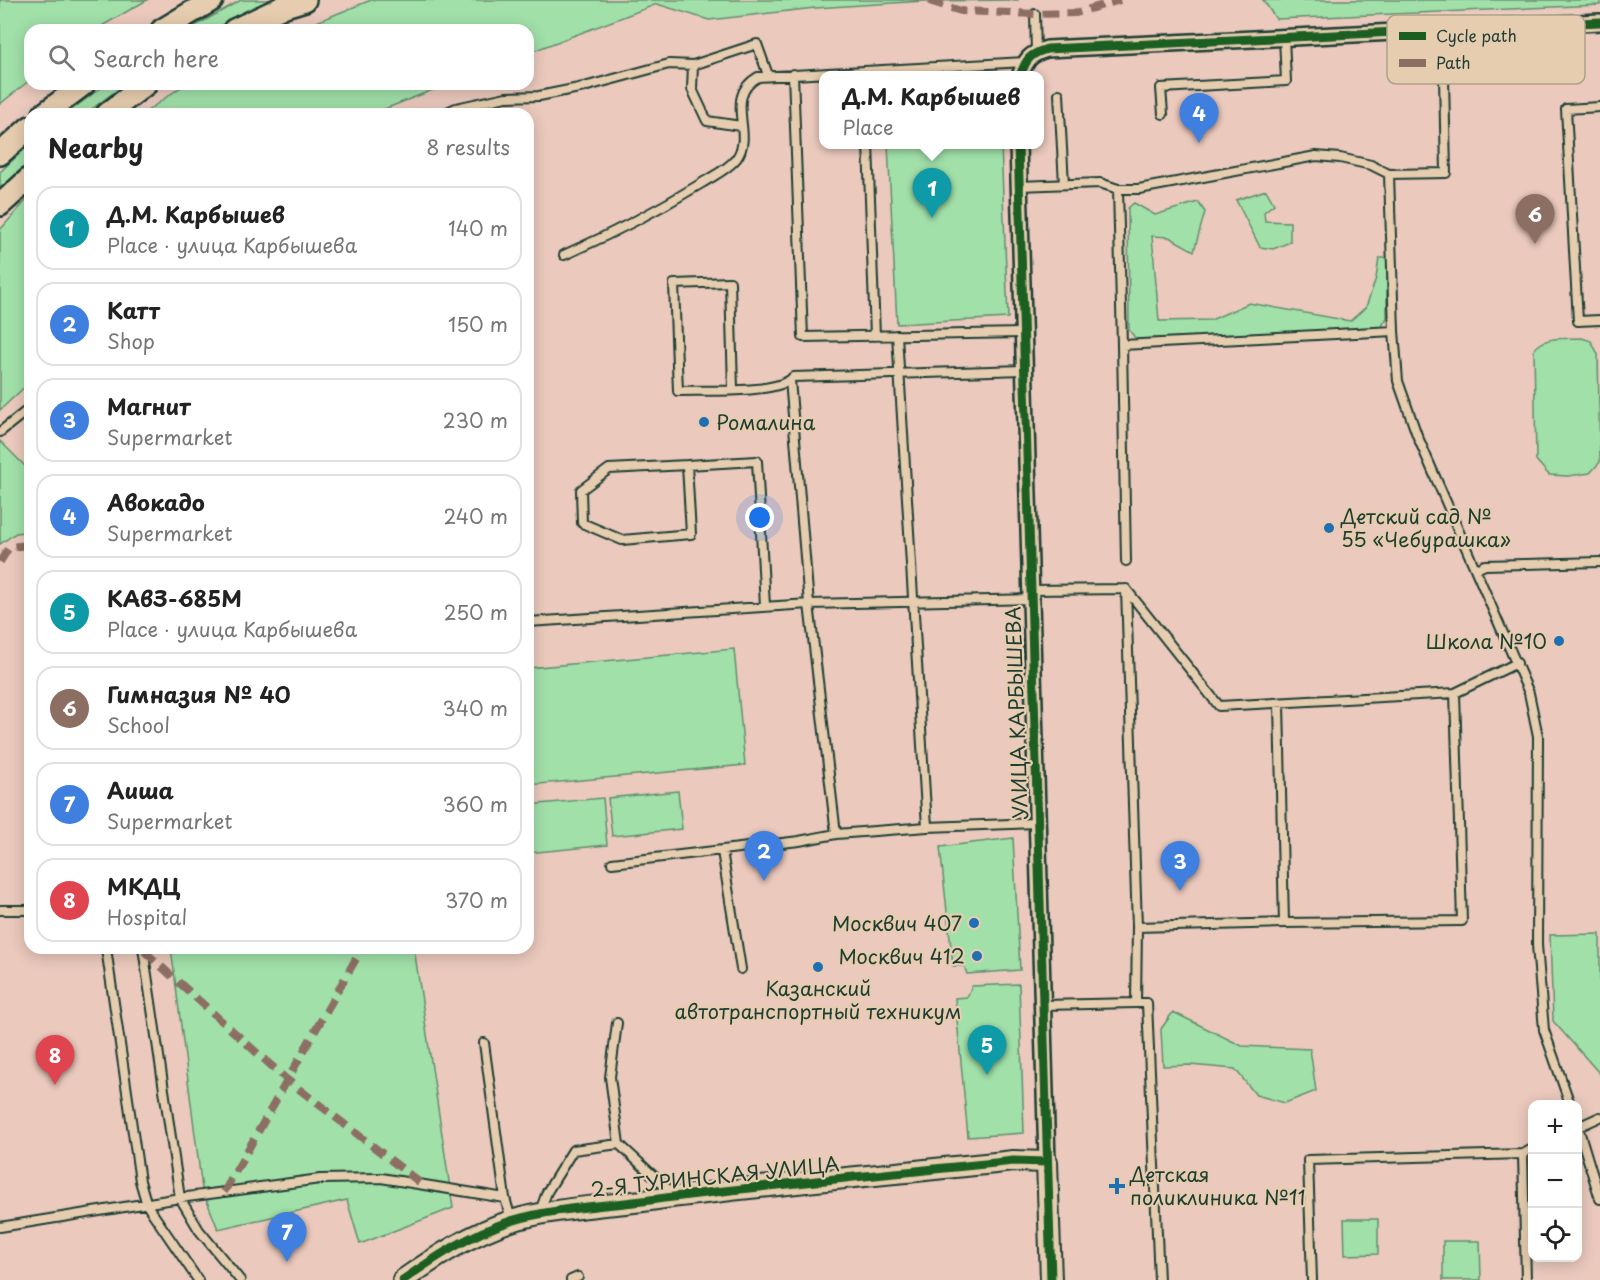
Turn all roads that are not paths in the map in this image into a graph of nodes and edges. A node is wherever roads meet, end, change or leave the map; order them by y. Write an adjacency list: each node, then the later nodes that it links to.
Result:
1 (212, 0): 6 (main road)
2 (305, 0): 7 (main road)
3 (1035, 14): 10 (lane)
4 (1600, 22): 5 (street)
5 (1585, 23)
6 (172, 24)
7 (247, 24)
8 (1387, 32): 9 (street)
9 (1284, 37): 10 (street); 24 (lane)
10 (1027, 63): 12 (lane)
11 (693, 65): 15 (lane); 23 (lane); 25 (lane)
12 (897, 71)
13 (793, 74): 14 (lane); 15 (lane); 41 (lane)
14 (819, 74)
15 (768, 75): 25 (lane)
16 (1444, 84): 30 (lane)
17 (76, 90): 21 (main road)
18 (138, 90): 22 (main road)
19 (1059, 94): 32 (lane)
20 (1600, 106): 37 (lane)
21 (52, 108)
22 (115, 108)
23 (456, 108)
24 (1163, 114)
25 (741, 126): 36 (lane)
26 (24, 132): 29 (main road)
27 (868, 149): 41 (lane)
28 (1018, 149): 33 (street, УЛИЦА КАРБЫШЕВА)
29 (0, 154)
30 (1389, 174): 34 (lane); 38 (lane)
31 (24, 183): 35 (main road)
32 (1064, 184): 33 (lane); 34 (lane)
33 (1019, 186): 39 (street, УЛИЦА КАРБЫШЕВА)
34 (1118, 189): 42 (lane)
35 (0, 205)
36 (564, 255)
37 (1600, 320)
38 (1394, 331): 42 (lane); 52 (lane)
39 (1023, 333): 40 (lane); 43 (street, УЛИЦА КАРБЫШЕВА)
40 (897, 335): 41 (lane); 44 (lane)
41 (875, 336)
42 (1122, 345): 50 (lane)
43 (1024, 370): 44 (lane); 54 (street, УЛИЦА КАРБЫШЕВА)
44 (898, 373): 45 (lane); 55 (lane)
45 (790, 380): 46 (lane); 56 (lane)
46 (733, 389): 46 (lane)
47 (24, 415): 48 (lane)
48 (0, 432)
49 (687, 465): 49 (lane); 57 (lane)
50 (1126, 561)
51 (1600, 562): 52 (lane)
52 (1476, 569): 59 (lane)
53 (1126, 589): 54 (lane); 61 (lane); 70 (lane)
54 (1031, 595): 55 (lane); 62 (street, УЛИЦА КАРБЫШЕВА)
55 (912, 601): 56 (lane); 63 (lane)
56 (809, 604): 57 (lane); 64 (lane)
57 (765, 606): 58 (lane)
58 (534, 622)
59 (1517, 663): 60 (lane); 78 (lane)
60 (1455, 693): 61 (lane); 69 (lane)
61 (1279, 704): 69 (lane)
62 (1037, 823): 63 (lane); 75 (street, УЛИЦА КАРБЫШЕВА)
63 (927, 827): 64 (lane)
64 (836, 834): 65 (lane)
65 (722, 851): 66 (lane); 73 (lane)
66 (612, 863)
67 (0, 910): 68 (lane)
68 (24, 910)
69 (1284, 923): 70 (lane)
70 (1137, 927): 74 (lane)
71 (107, 954): 90 (lane)
72 (144, 954): 87 (lane)
73 (741, 969)
74 (1136, 1003): 75 (lane); 98 (lane)
75 (1043, 1005): 85 (street, УЛИЦА КАРБЫШЕВА)
76 (617, 1023): 82 (lane)
77 (484, 1043): 88 (lane)
78 (1569, 1100)
79 (1600, 1117): 80 (lane)
80 (1582, 1124)
81 (1582, 1139): 89 (lane)
82 (619, 1144): 86 (lane); 91 (lane)
83 (1528, 1152): 84 (lane)
84 (1523, 1154): 99 (lane); 100 (lane)
85 (1047, 1162): 86 (street, 2-Я ТУРИНСКАЯ УЛИЦА); 97 (street, УЛИЦА КАРБЫШЕВА)
86 (676, 1197): 91 (street, 2-Я ТУРИНСКАЯ УЛИЦА)
87 (180, 1198): 88 (lane); 90 (lane); 95 (lane)
88 (505, 1198): 92 (lane)
89 (1600, 1199)
90 (147, 1205): 93 (lane); 94 (lane)
91 (539, 1214): 92 (street, 2-Я ТУРИНСКАЯ УЛИЦА)
92 (512, 1221): 96 (street, 2-Я ТУРИНСКАЯ УЛИЦА)
93 (0, 1227)
94 (198, 1280)
95 (240, 1280)
96 (403, 1280)
97 (1051, 1280)
98 (1160, 1280)
99 (1312, 1280)
100 (1526, 1280)

